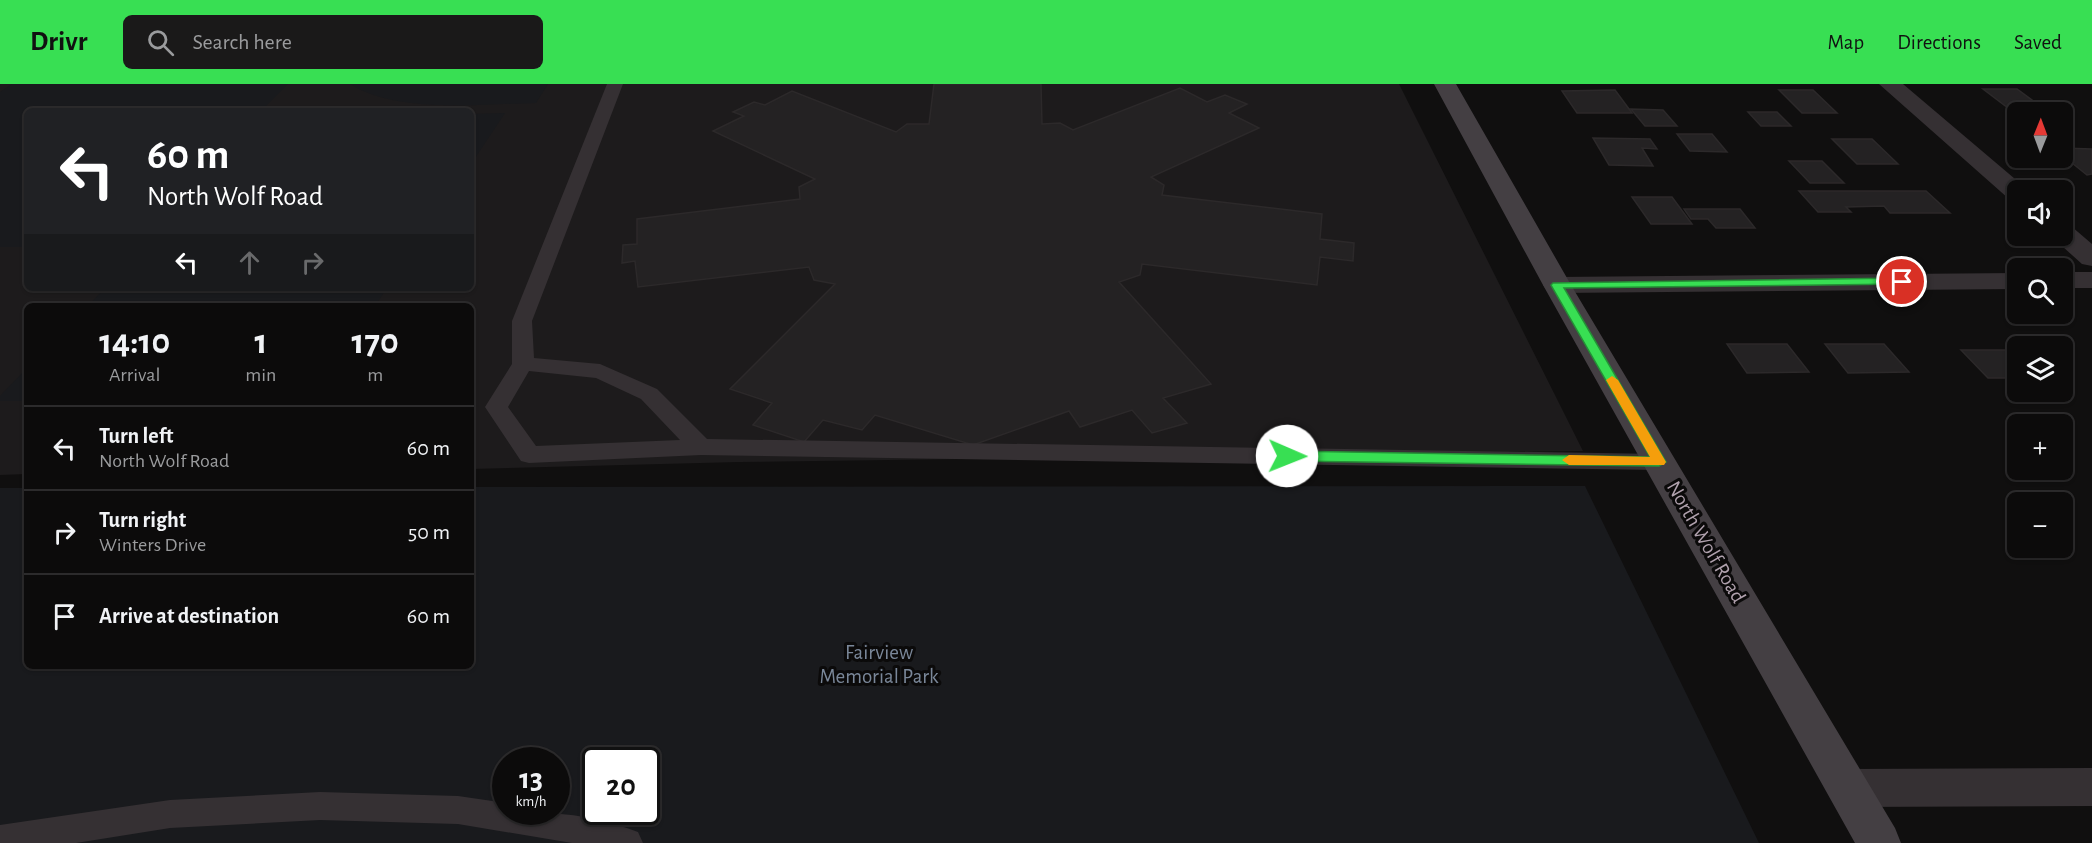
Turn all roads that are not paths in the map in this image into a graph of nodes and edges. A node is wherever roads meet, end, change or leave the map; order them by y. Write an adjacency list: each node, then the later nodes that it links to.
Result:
1 (615, 84): 11 (lane)
2 (1445, 84): 10 (main road, North Wolf Road)
3 (1890, 84): 4 (street)
4 (2007, 185)
5 (2073, 242): 6 (street)
6 (2092, 258)
7 (2007, 280): 10 (street)
8 (2073, 280): 9 (street)
9 (2092, 280)
10 (1557, 285): 13 (main road, North Wolf Road)
11 (523, 364): 12 (lane); 12 (lane)
12 (701, 447): 13 (lane)
13 (1659, 462): 15 (main road, North Wolf Road)
14 (2092, 787): 15 (street)
15 (1848, 788): 18 (main road, North Wolf Road)
16 (0, 840): 17 (lane)
17 (627, 843)
18 (1879, 843)

